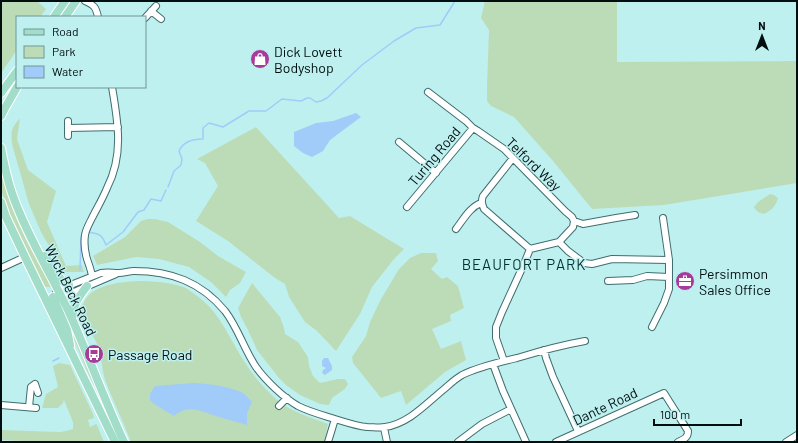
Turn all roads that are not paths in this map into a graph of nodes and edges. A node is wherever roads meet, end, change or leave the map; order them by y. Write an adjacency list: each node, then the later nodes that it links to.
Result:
1 (57, 1): 5 (main road)
2 (65, 1): 5 (main road)
3 (76, 1): 6 (main road)
4 (85, 1): 7 (street)
5 (55, 15)
6 (66, 16)
7 (98, 16)
8 (146, 17): 9 (street)
9 (161, 19)
10 (16, 72): 14 (main road)
11 (16, 88): 15 (main road)
12 (112, 88): 16 (street)
13 (428, 92): 17 (street, Turing Road)
14 (1, 93)
15 (1, 116)
16 (118, 127): 18 (street); 37 (street)
17 (472, 128): 21 (street, Telford Way); 22 (street, Turing Road)
18 (68, 136)
19 (399, 142): 22 (street)
20 (1, 148): 30 (main road, Wyck Beck Road)
21 (513, 158): 24 (street); 28 (street, Telford Way)
22 (436, 173): 25 (street, Turing Road)
23 (1, 202): 33 (main road, Wyck Beck Road)
24 (482, 203): 29 (street); 32 (street)
25 (407, 207)
26 (635, 216): 28 (street)
27 (663, 218): 34 (street)
28 (574, 222): 31 (street)
29 (456, 229)
30 (31, 238): 40 (main road); 42 (main road, Wyck Beck Road)
31 (559, 242): 32 (street); 34 (street)
32 (530, 249): 49 (street)
33 (24, 257): 35 (street); 43 (main road, Wyck Beck Road)
34 (669, 260): 38 (street)
35 (1, 268)
36 (120, 273): 37 (street); 41 (street); 52 (street)
37 (92, 276): 40 (street)
38 (669, 277): 39 (street); 45 (street)
39 (608, 281)
40 (69, 286): 42 (street)
41 (87, 286): 42 (street); 44 (main road)
42 (57, 294): 43 (street); 44 (main road, Wyck Beck Road); 48 (main road)
43 (44, 299): 48 (main road, Wyck Beck Road)
44 (72, 318): 62 (main road, Wyck Beck Road)
45 (652, 328)
46 (585, 341): 47 (street)
47 (544, 350): 49 (street); 58 (street)
48 (72, 356): 61 (main road, Wyck Beck Road)
49 (504, 361): 50 (street)
50 (493, 364): 55 (street); 57 (street)
51 (38, 393): 53 (street)
52 (287, 398): 54 (street); 56 (street)
53 (1, 405)
54 (279, 406)
55 (511, 409): 60 (street); 66 (street)
56 (332, 418): 57 (street); 63 (street)
57 (384, 428): 64 (street)
58 (578, 431): 67 (street, Dante Road); 68 (street, Dante Road)
59 (797, 435): 69 (street)
60 (466, 439): 65 (street)
61 (114, 442)
62 (124, 442)
63 (328, 442)
64 (387, 442)
65 (458, 442)
66 (526, 442)
67 (556, 442)
68 (678, 442)
69 (786, 442)

